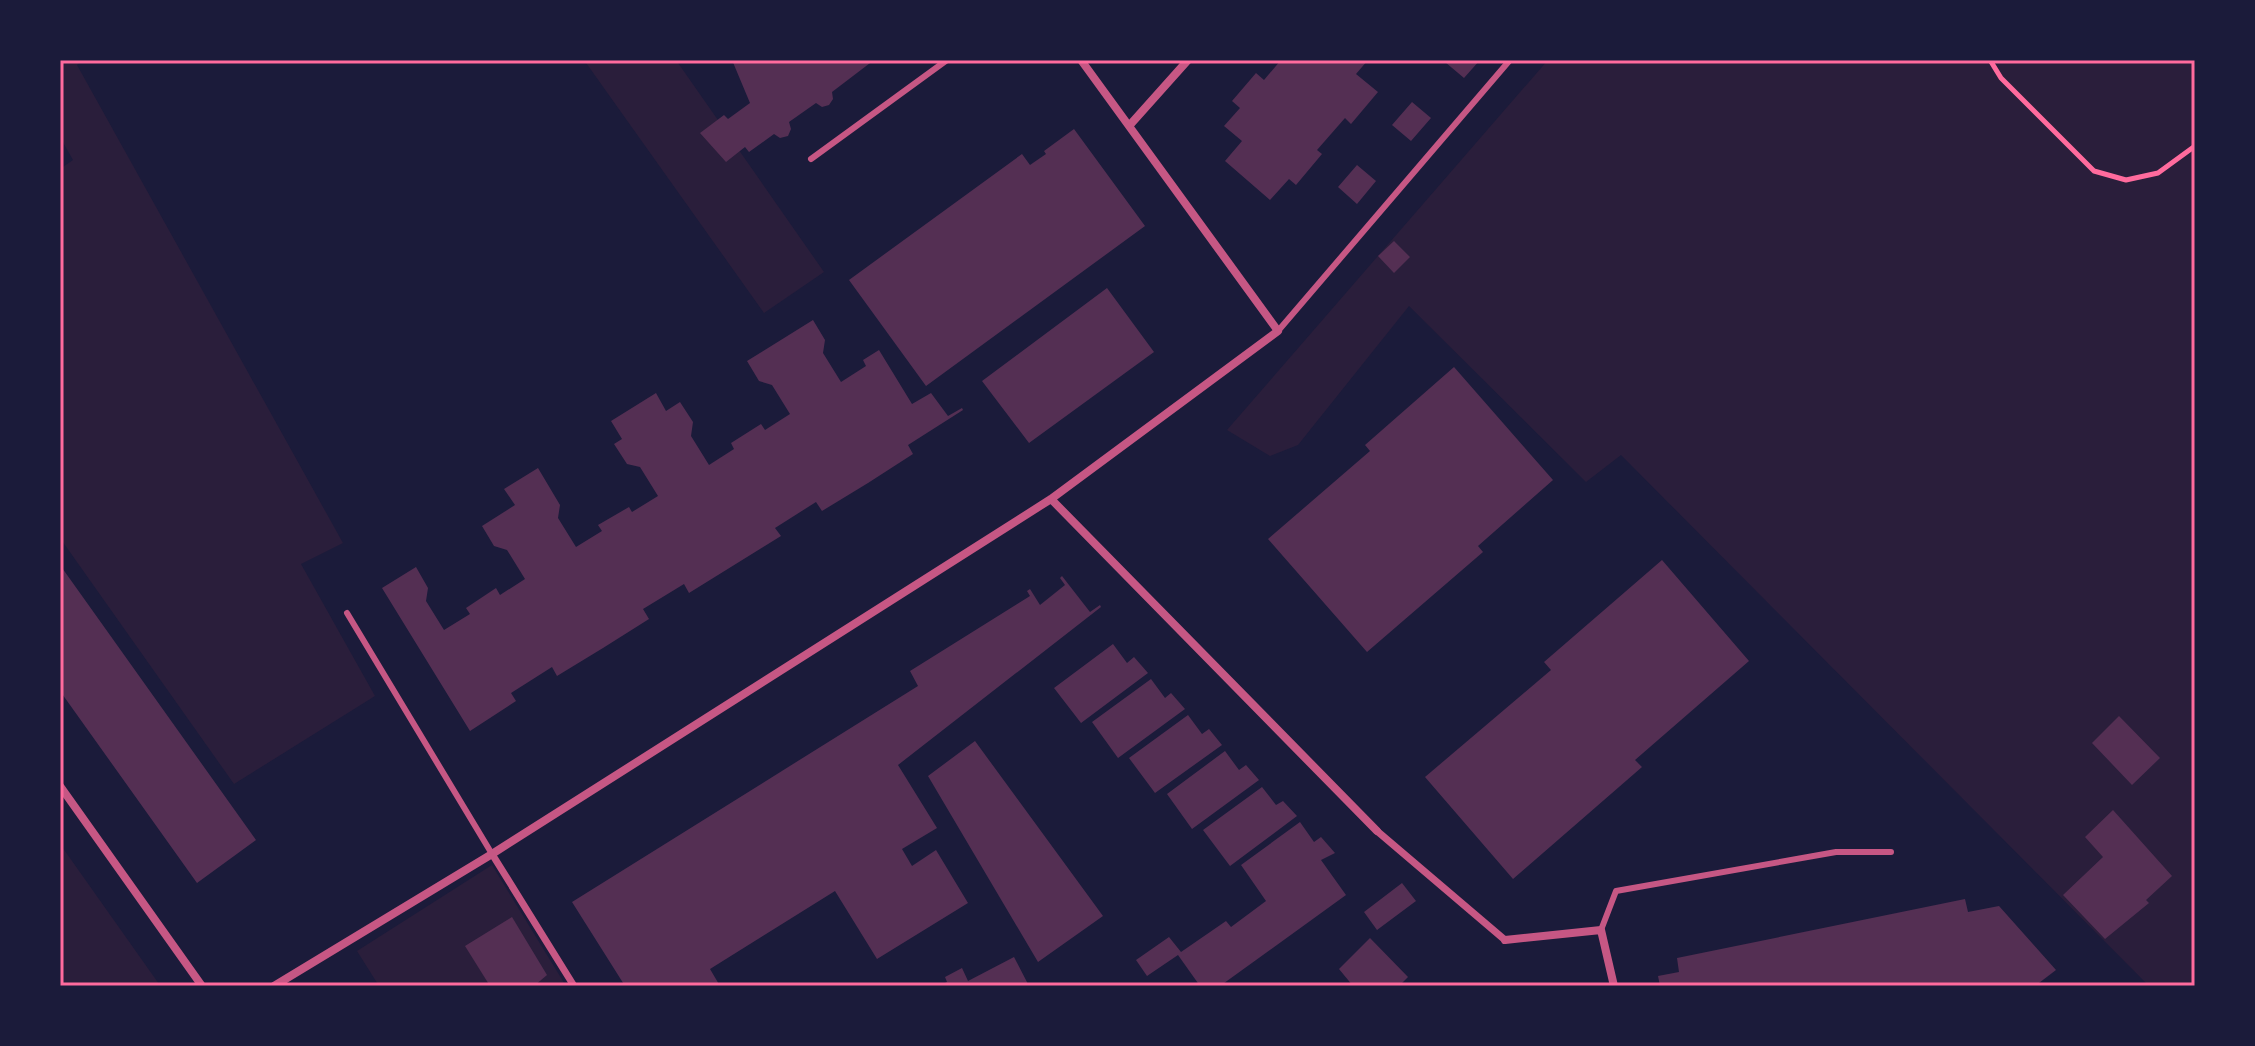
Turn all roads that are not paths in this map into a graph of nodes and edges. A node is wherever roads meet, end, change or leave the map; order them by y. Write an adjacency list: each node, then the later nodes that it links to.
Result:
1 (947, 60): 6 (lane)
2 (1081, 60): 5 (street)
3 (1188, 60): 5 (street)
4 (1510, 60): 7 (lane)
5 (1129, 126): 7 (street)
6 (811, 159)
7 (1278, 331): 8 (street)
8 (1051, 499): 11 (street); 13 (street)
9 (347, 613): 13 (lane)
10 (60, 786): 16 (street)
11 (1377, 831): 15 (street)
12 (1891, 852): 14 (lane)
13 (492, 854): 17 (street); 18 (street)
14 (1601, 930): 15 (street); 19 (street)
15 (1505, 940)
16 (202, 986)
17 (274, 986)
18 (574, 986)
19 (1614, 986)

